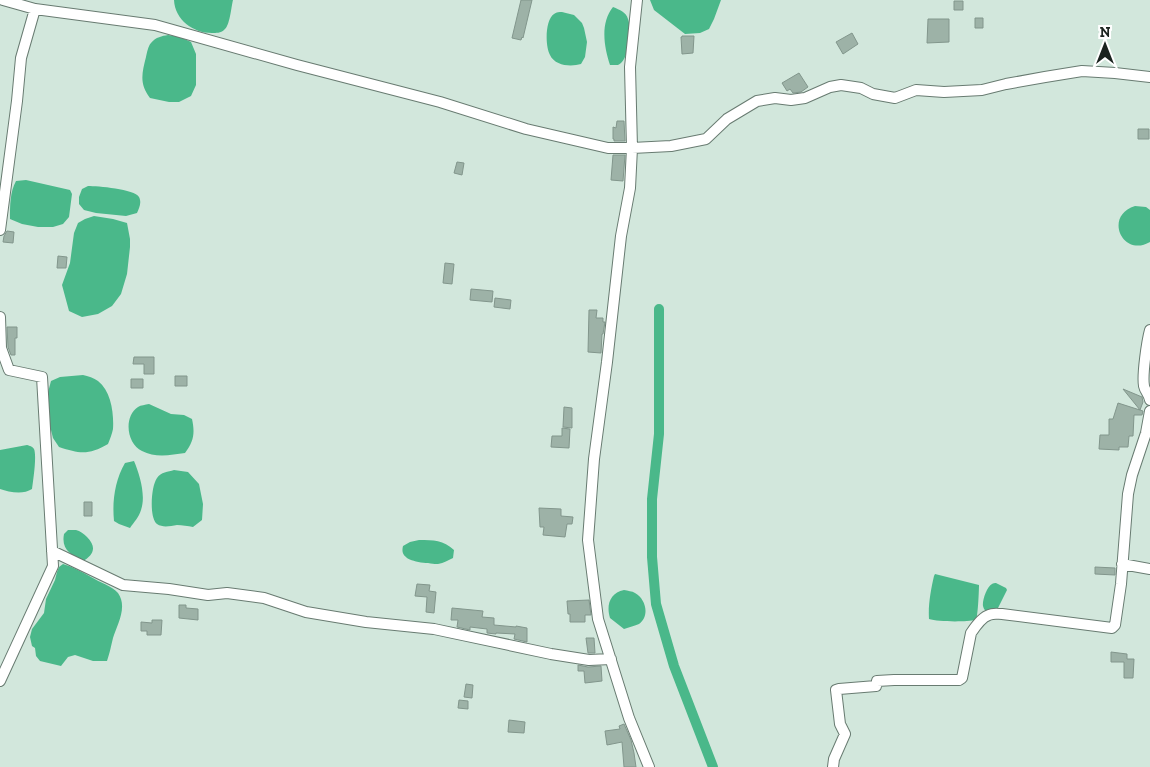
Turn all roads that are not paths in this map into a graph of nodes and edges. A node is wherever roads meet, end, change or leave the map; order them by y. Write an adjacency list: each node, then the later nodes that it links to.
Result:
1 (3, 0): 3 (street)
2 (638, 0): 6 (street)
3 (14, 1): 4 (street)
4 (36, 9): 6 (street); 7 (street)
5 (1150, 77): 6 (street)
6 (632, 148): 15 (street)
7 (0, 230)
8 (0, 317): 12 (street)
9 (1150, 330): 10 (street)
10 (1150, 400)
11 (1150, 411): 13 (street)
12 (52, 551): 15 (street); 16 (street)
13 (1122, 564): 14 (street); 18 (street)
14 (1150, 569)
15 (611, 658): 17 (street)
16 (0, 681)
17 (649, 767)
18 (833, 767)

